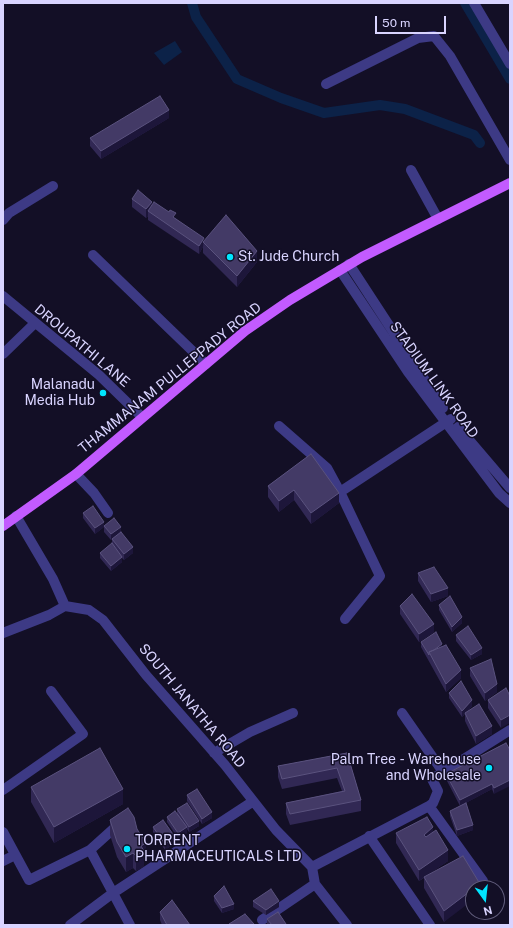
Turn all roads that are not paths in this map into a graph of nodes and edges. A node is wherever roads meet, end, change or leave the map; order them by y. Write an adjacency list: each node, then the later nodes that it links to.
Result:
1 (474, 3): 2 (street)
2 (510, 64)
3 (326, 84): 4 (street)
4 (510, 160)
5 (411, 170): 8 (street)
6 (510, 183): 8 (main road, THAMMANAM PULLEPPADY ROAD)
7 (53, 186): 9 (street)
8 (438, 219): 11 (main road, THAMMANAM PULLEPPADY ROAD)
9 (3, 220)
10 (93, 255): 15 (street)
11 (345, 267): 15 (main road, THAMMANAM PULLEPPADY ROAD); 17 (street, STADIUM LINK ROAD)
12 (3, 296): 13 (street, DROUPATHI LANE)
13 (34, 324): 14 (street); 16 (street, DROUPATHI LANE)
14 (3, 354)
15 (206, 364): 16 (main road, THAMMANAM PULLEPPADY ROAD)
16 (142, 417): 19 (main road, THAMMANAM PULLEPPADY ROAD)
17 (449, 421): 20 (street, STADIUM LINK ROAD); 21 (street); 22 (street, STADIUM LINK ROAD)
18 (280, 426): 21 (street)
19 (76, 474): 23 (street); 24 (main road, THAMMANAM PULLEPPADY ROAD)
20 (510, 488)
21 (340, 492): 27 (street)
22 (510, 502)
23 (108, 513)
24 (16, 516): 25 (main road, THAMMANAM PULLEPPADY ROAD); 26 (street)
25 (3, 526)
26 (65, 606): 28 (street); 33 (street, SOUTH JANATHA ROAD)
27 (344, 619)
28 (3, 633)
29 (51, 691): 35 (street)
30 (293, 713): 33 (street)
31 (402, 713): 34 (street)
32 (510, 730): 34 (street)
33 (214, 753): 36 (street, SOUTH JANATHA ROAD)
34 (443, 772): 37 (street)
35 (3, 790)
36 (252, 802): 44 (street, SOUTH JANATHA ROAD); 47 (street)
37 (429, 806): 40 (street); 45 (street)
38 (130, 815): 41 (street)
39 (3, 832): 42 (street)
40 (369, 836): 44 (street); 52 (street)
41 (90, 850): 42 (street); 47 (street)
42 (15, 855): 43 (street)
43 (3, 861)
44 (312, 867): 46 (street)
45 (482, 880)
46 (315, 884): 48 (street); 49 (street)
47 (113, 893): 50 (street); 51 (street)
48 (262, 920)
49 (343, 924)
50 (70, 925)
51 (130, 925)
52 (430, 925)

